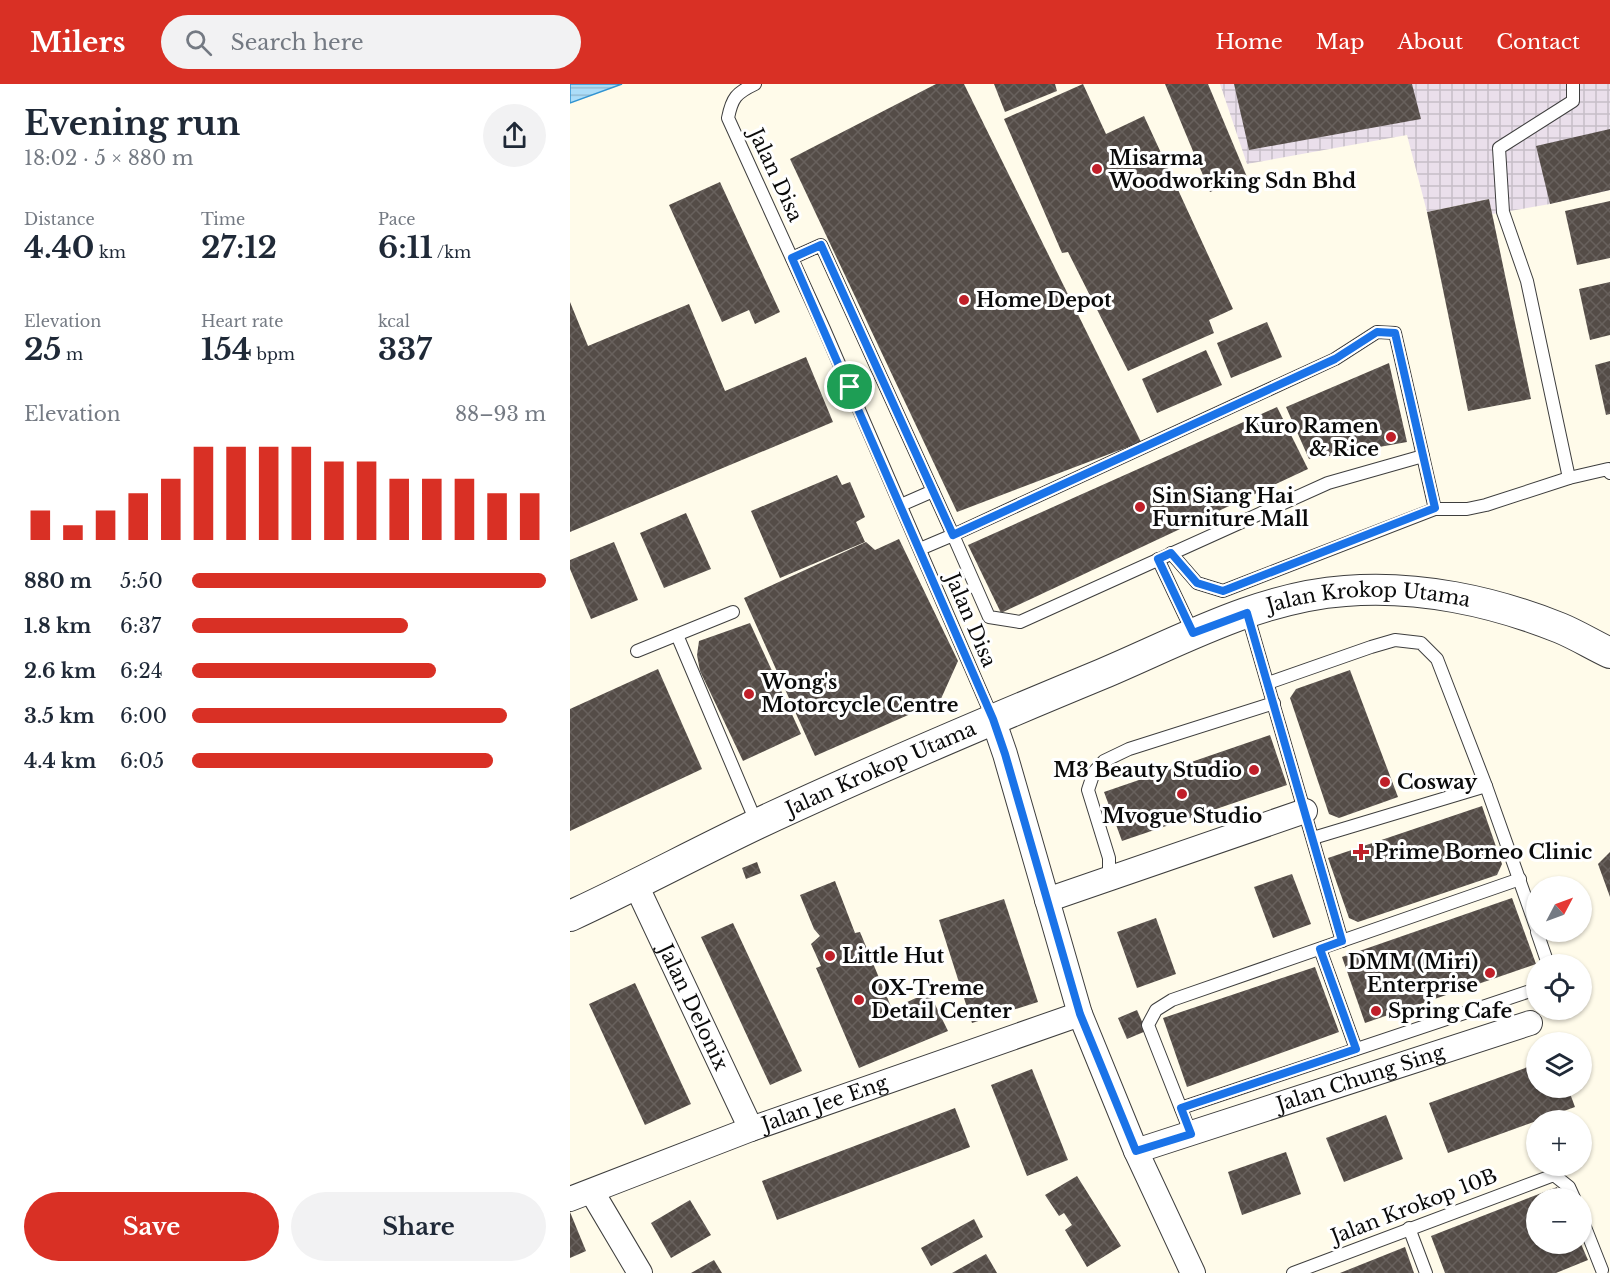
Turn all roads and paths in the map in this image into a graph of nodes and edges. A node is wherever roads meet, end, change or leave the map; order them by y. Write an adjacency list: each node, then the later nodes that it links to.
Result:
1 (754, 84): 3 (lane, Jalan Disa)
2 (1573, 84): 6 (lane)
3 (792, 258): 7 (lane); 8 (lane, Jalan Disa)
4 (1423, 456): 9 (lane); 10 (lane); 12 (lane)
5 (1609, 470): 6 (lane)
6 (1569, 478): 9 (lane)
7 (933, 491): 8 (lane); 10 (lane)
8 (900, 505): 11 (lane, Jalan Disa)
9 (1435, 508): 12 (lane)
10 (953, 535): 11 (lane); 13 (lane)
11 (920, 549): 22 (lane, Jalan Disa)
12 (1171, 553): 13 (lane)
13 (1158, 559): 16 (lane)
14 (733, 612): 17 (lane)
15 (1247, 613): 16 (street, Jalan Krokop Utama); 19 (street, Jalan Krokop Utama); 20 (lane)
16 (1193, 633): 22 (street, Jalan Krokop Utama)
17 (677, 635): 18 (lane); 25 (lane)
18 (637, 651)
19 (1610, 653)
20 (1268, 683): 21 (lane); 23 (lane)
21 (1274, 703): 24 (lane); 28 (lane)
22 (993, 719): 25 (street, Jalan Krokop Utama); 31 (street)
23 (1486, 786): 26 (lane); 27 (lane)
24 (1305, 812): 26 (lane); 28 (street)
25 (757, 824): 29 (street, Jalan Krokop Utama)
26 (1313, 838): 33 (lane)
27 (1520, 879): 30 (lane); 33 (lane)
28 (1105, 880): 31 (street)
29 (636, 885): 32 (street, Jalan Krokop Utama); 40 (street, Jalan Delonix)
30 (1526, 897)
31 (1047, 900): 36 (street)
32 (570, 916)
33 (1342, 941): 34 (lane)
34 (1320, 949): 38 (lane); 39 (lane)
35 (1526, 992): 38 (lane)
36 (1080, 1014): 40 (street, Jalan Jee Eng); 42 (street)
37 (1530, 1023): 41 (street, Jalan Chung Sing)
38 (1356, 1049): 39 (lane)
39 (1181, 1108): 41 (lane)
40 (751, 1129): 44 (street, Jalan Jee Eng)
41 (1191, 1134): 42 (street, Jalan Chung Sing)
42 (1136, 1151): 48 (street)
43 (1569, 1188): 45 (lane, Jalan Krokop 10B)
44 (581, 1195): 49 (street)
45 (1409, 1228): 50 (lane, Jalan Krokop 10B); 51 (lane)
46 (1592, 1245): 47 (lane)
47 (1602, 1270)
48 (1191, 1272)
49 (640, 1273)
50 (1293, 1273)
51 (1426, 1273)

